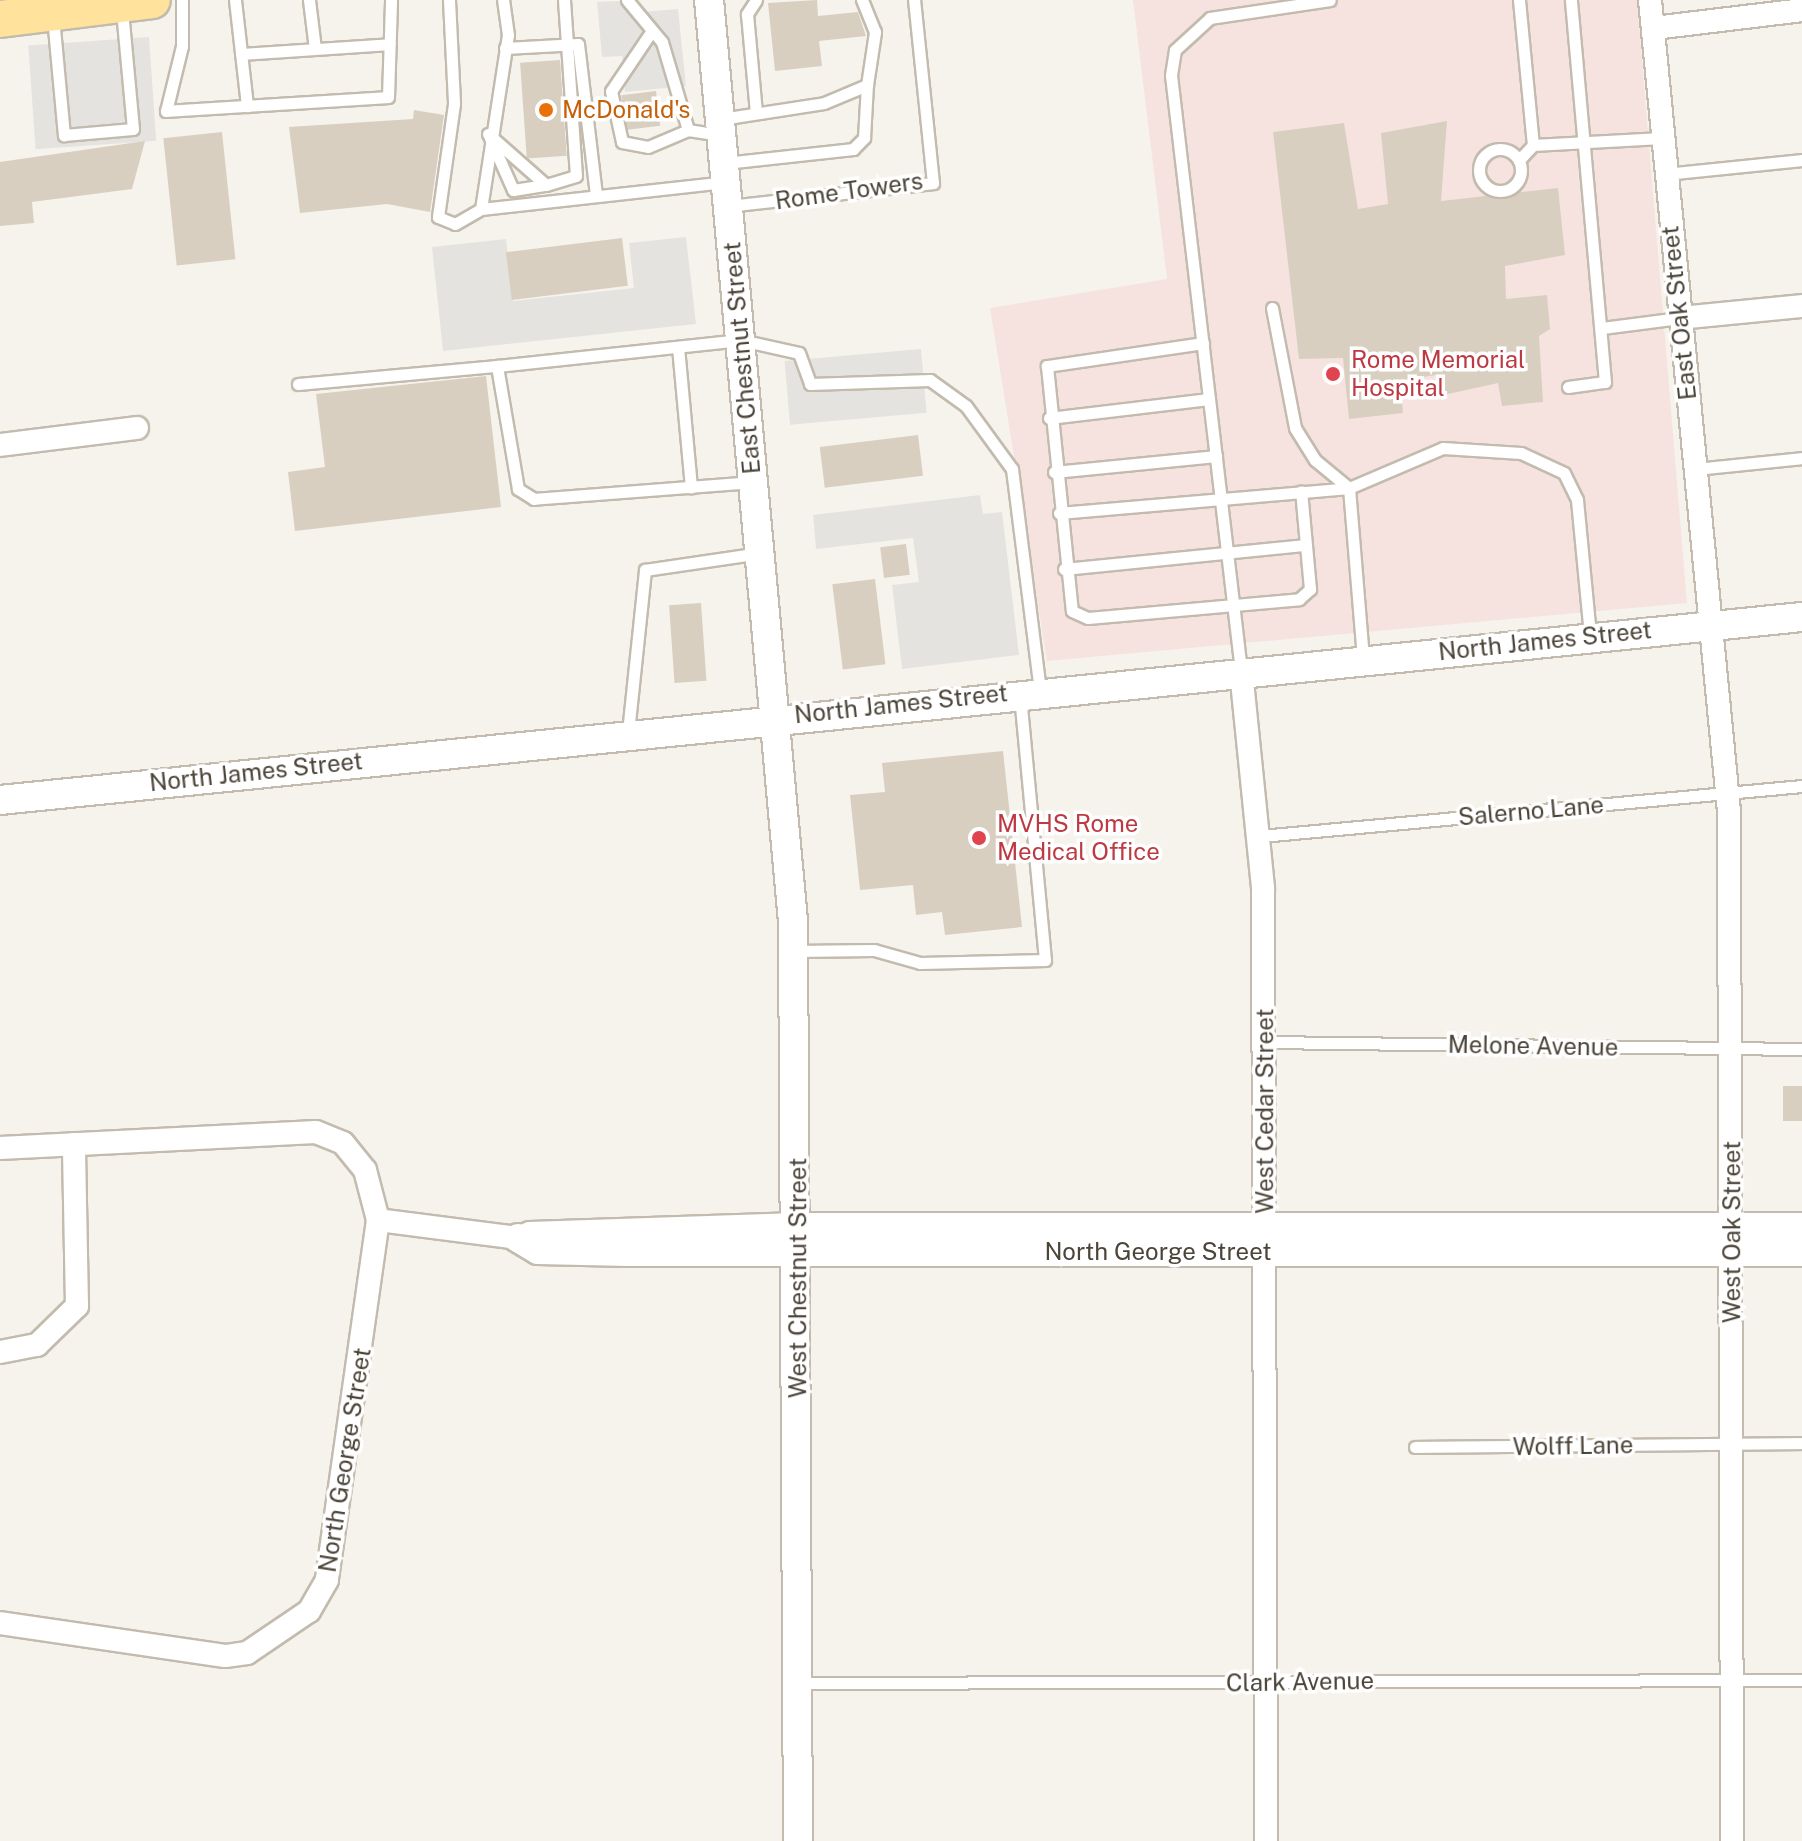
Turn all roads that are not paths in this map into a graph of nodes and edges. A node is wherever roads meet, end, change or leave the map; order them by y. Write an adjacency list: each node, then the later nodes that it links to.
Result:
1 (182, 0): 29 (lane)
2 (235, 0): 27 (lane)
3 (309, 0): 26 (lane)
4 (391, 0): 24 (lane)
5 (449, 0): 43 (lane)
6 (503, 0): 25 (lane)
7 (564, 0): 23 (lane)
8 (627, 0): 22 (lane)
9 (709, 0): 31 (street, East Chestnut Street)
10 (756, 0): 30 (lane)
11 (862, 0): 28 (lane)
12 (914, 0): 40 (lane, Rome Towers)
13 (1330, 0): 49 (lane)
14 (1519, 0): 36 (lane)
15 (1571, 0): 35 (lane)
16 (1650, 0): 21 (street, East Oak Street)
17 (136, 2): 19 (main road); 19 (lane)
18 (1802, 10): 21 (street)
19 (52, 13): 20 (main road)
20 (0, 19)
21 (1654, 28): 34 (street, East Oak Street)
22 (651, 32): 32 (lane); 32 (lane)
23 (567, 40): 25 (lane); 41 (lane); 42 (lane)
24 (390, 44): 26 (lane); 29 (lane)
25 (505, 48): 33 (lane)
26 (315, 49): 27 (lane)
27 (241, 54): 29 (lane)
28 (867, 85): 30 (lane); 40 (lane)
29 (247, 106)
30 (756, 112): 31 (lane)
31 (721, 127): 32 (lane); 40 (street, East Chestnut Street)
32 (688, 130)
33 (488, 134): 41 (lane); 41 (lane); 43 (lane)
34 (1662, 138): 35 (lane); 39 (street, East Oak Street)
35 (1582, 142): 36 (lane); 47 (lane)
36 (1533, 145): 37 (lane)
37 (1519, 160)
38 (1802, 160): 39 (lane)
39 (1665, 174): 46 (street, East Oak Street)
40 (726, 184): 42 (lane); 48 (street, East Chestnut Street)
41 (546, 185)
42 (596, 196): 43 (lane)
43 (481, 209)
44 (1802, 306): 46 (street)
45 (1272, 308): 64 (lane)
46 (1679, 318): 47 (lane); 60 (street, East Oak Street)
47 (1602, 328): 53 (lane)
48 (741, 340): 50 (lane); 62 (street, East Chestnut Street); 78 (lane)
49 (1203, 343): 54 (lane); 55 (lane)
50 (678, 347): 51 (lane); 63 (lane)
51 (497, 366): 52 (lane); 63 (lane)
52 (298, 384)
53 (1568, 387)
54 (1209, 399): 55 (lane); 58 (lane)
55 (1049, 418): 61 (lane)
56 (137, 428): 57 (street)
57 (0, 445)
58 (1216, 456): 61 (lane); 66 (lane)
59 (1802, 458): 60 (lane)
60 (1696, 469): 74 (street, East Oak Street)
61 (1054, 472): 67 (lane)
62 (754, 482): 63 (lane); 69 (street, East Chestnut Street)
63 (691, 487)
64 (1349, 488): 65 (lane); 75 (lane); 76 (lane)
65 (1301, 491): 66 (lane); 68 (lane)
66 (1221, 497): 67 (lane); 70 (lane)
67 (1059, 513): 71 (lane)
68 (1306, 545): 70 (lane); 72 (lane)
69 (760, 553): 79 (street, East Chestnut Street); 80 (lane)
70 (1227, 555): 71 (lane); 72 (lane)
71 (1064, 569): 72 (lane)
72 (1233, 607): 77 (lane)
73 (1802, 617): 74 (street, North James Street)
74 (1710, 625): 75 (street, North James Street); 82 (street, West Oak Street)
75 (1590, 637): 76 (street, North James Street)
76 (1363, 659): 77 (street, North James Street)
77 (1241, 671): 78 (street, North James Street); 84 (street, West Cedar Street)
78 (1030, 691): 79 (street, North James Street); 85 (lane)
79 (777, 716): 80 (street, North James Street); 85 (street, West Chestnut Street)
80 (628, 732): 83 (street, North James Street)
81 (1802, 786): 82 (lane, Salerno Lane)
82 (1727, 793): 84 (lane, Salerno Lane); 88 (street, West Oak Street)
83 (0, 800)
84 (1261, 836): 86 (street, West Cedar Street)
85 (793, 951): 94 (street, West Chestnut Street)
86 (1265, 1042): 88 (lane, Melone Avenue); 95 (street, West Cedar Street)
87 (1802, 1049): 88 (lane, Melone Avenue)
88 (1733, 1050): 96 (street, West Oak Street)
89 (74, 1144): 90 (street, North George Street); 91 (street, North George Street); 98 (street)
90 (0, 1148)
91 (378, 1220): 93 (street, North George Street); 102 (street, North George Street)
92 (1802, 1227): 96 (street, North George Street)
93 (518, 1238): 94 (street, North George Street)
94 (798, 1240): 95 (street, North George Street); 106 (street, West Chestnut Street)
95 (1265, 1240): 96 (street, North George Street); 105 (street, West Cedar Street)
96 (1733, 1240): 97 (street, North George Street); 100 (street, West Oak Street)
97 (1802, 1252)
98 (0, 1352)
99 (1802, 1443): 100 (lane, Wolff Lane)
100 (1731, 1444): 101 (lane, Wolff Lane); 104 (street, West Oak Street)
101 (1415, 1447)
102 (0, 1623)
103 (1802, 1680): 104 (lane, Clark Avenue)
104 (1732, 1681): 105 (lane, Clark Avenue); 109 (street, West Oak Street)
105 (1265, 1682): 106 (lane, Clark Avenue); 108 (street, West Cedar Street)
106 (799, 1683): 107 (street, West Chestnut Street)
107 (798, 1841)
108 (1266, 1841)
109 (1732, 1841)

